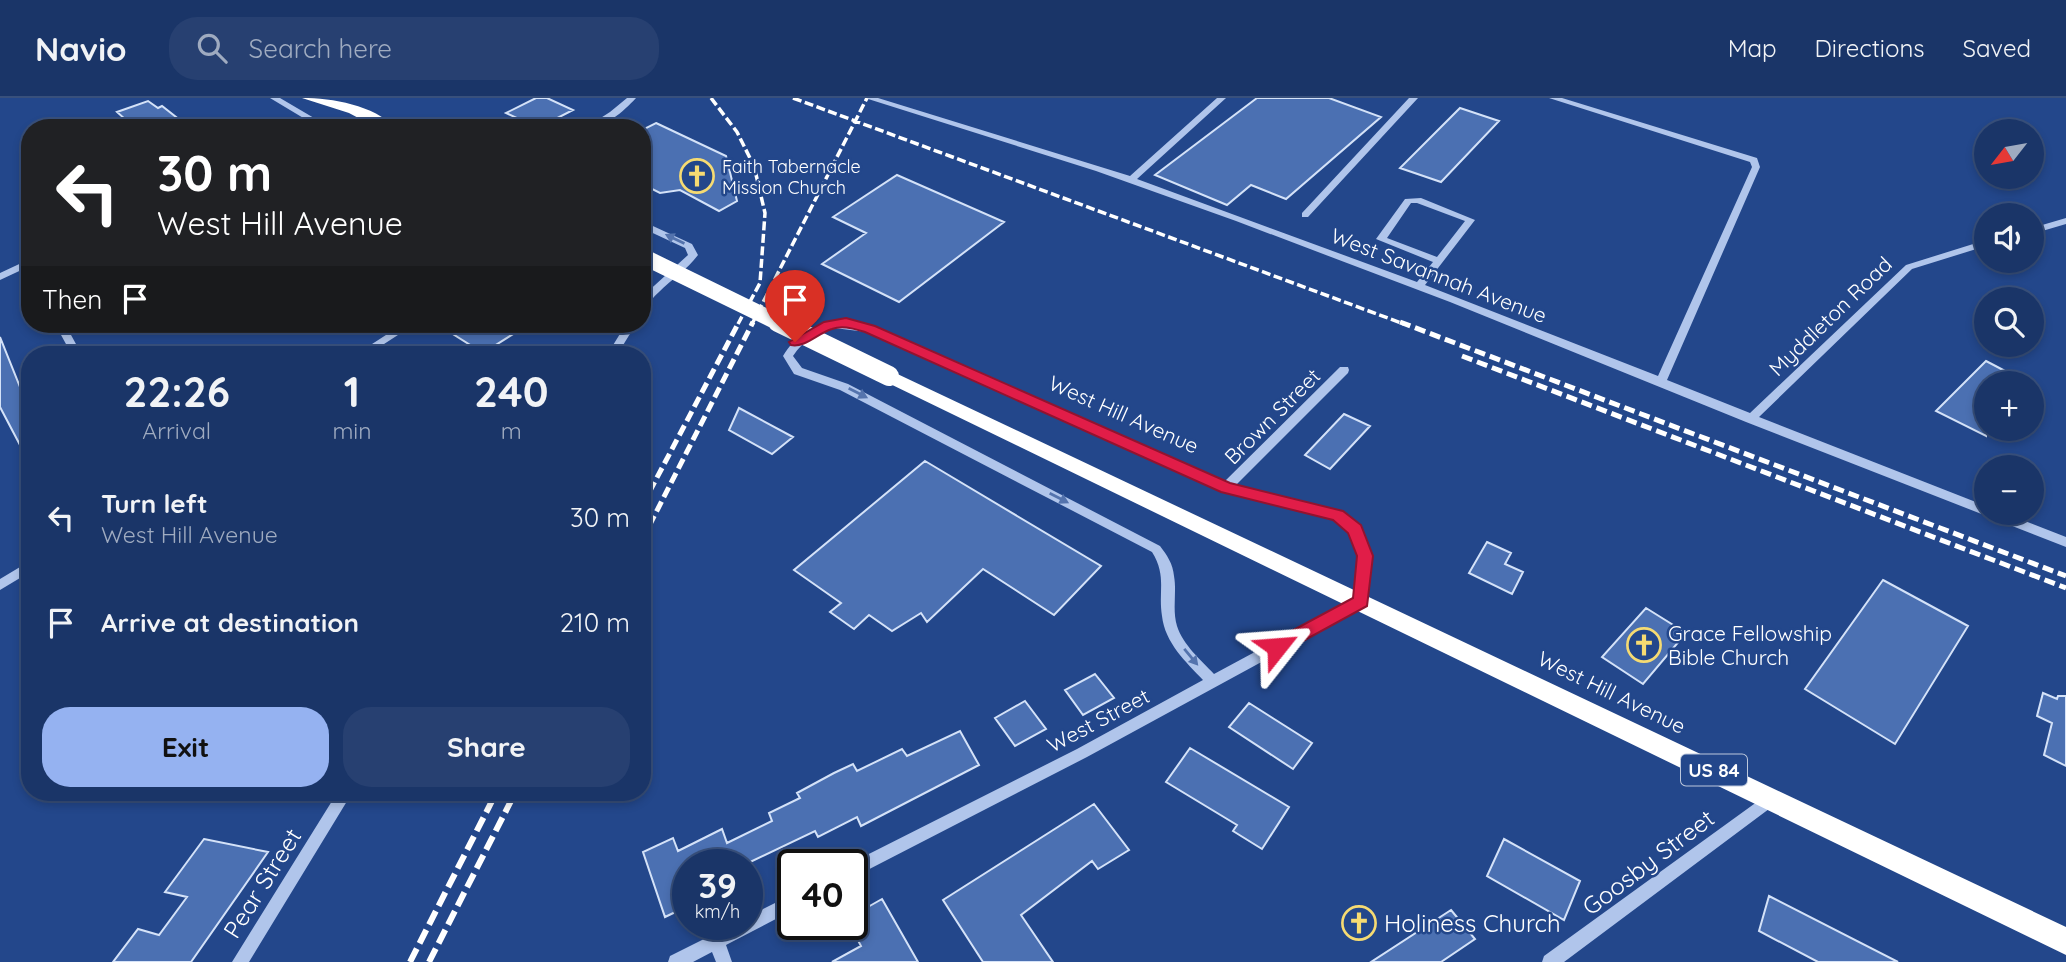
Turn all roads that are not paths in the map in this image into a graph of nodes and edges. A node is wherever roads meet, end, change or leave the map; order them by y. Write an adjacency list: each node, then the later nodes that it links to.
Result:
1 (274, 98): 9 (street)
2 (309, 98): 8 (highway)
3 (632, 98): 11 (street)
4 (869, 98): 12 (street, West Savannah Avenue)
5 (1222, 98): 12 (street)
6 (1414, 98): 13 (street)
7 (1553, 98): 27 (street)
8 (351, 104): 10 (highway)
9 (311, 119)
10 (375, 119)
11 (604, 119)
12 (1131, 180): 22 (street, West Savannah Avenue)
13 (1305, 215)
14 (2066, 222): 16 (street)
15 (651, 228): 23 (street, one-way to 15)
16 (2044, 228)
17 (1974, 247): 28 (street, Myddleton Road)
18 (651, 260): 35 (highway, West Hill Avenue / US 84, bridge)
19 (1439, 261): 19 (street); 22 (street)
20 (21, 266): 21 (street)
21 (0, 277)
22 (1419, 287): 27 (street, West Savannah Avenue)
23 (651, 289)
24 (395, 333): 25 (street)
25 (375, 346)
26 (1344, 370): 29 (street, Brown Street)
27 (1660, 383): 28 (street, West Savannah Avenue)
28 (1750, 419): 30 (street, West Savannah Avenue)
29 (1226, 488): 35 (street, West Hill Avenue); 36 (street, West Hill Avenue, one-way to 36)
30 (1974, 506)
31 (2023, 525): 32 (street)
32 (2066, 542)
33 (21, 572): 34 (street)
34 (0, 585)
35 (1361, 601): 36 (street, West Street); 37 (highway, West Hill Avenue / US 84)
36 (1213, 681): 39 (street, West Street)
37 (1772, 798): 41 (highway, West Hill Avenue / US 84); 46 (street, Goosby Street)
38 (340, 801): 43 (street, Pear Street)
39 (868, 863)
40 (777, 910): 42 (street)
41 (2066, 941)
42 (716, 942): 44 (street); 45 (street)
43 (240, 962)
44 (676, 962)
45 (724, 962)
46 (1550, 962)

